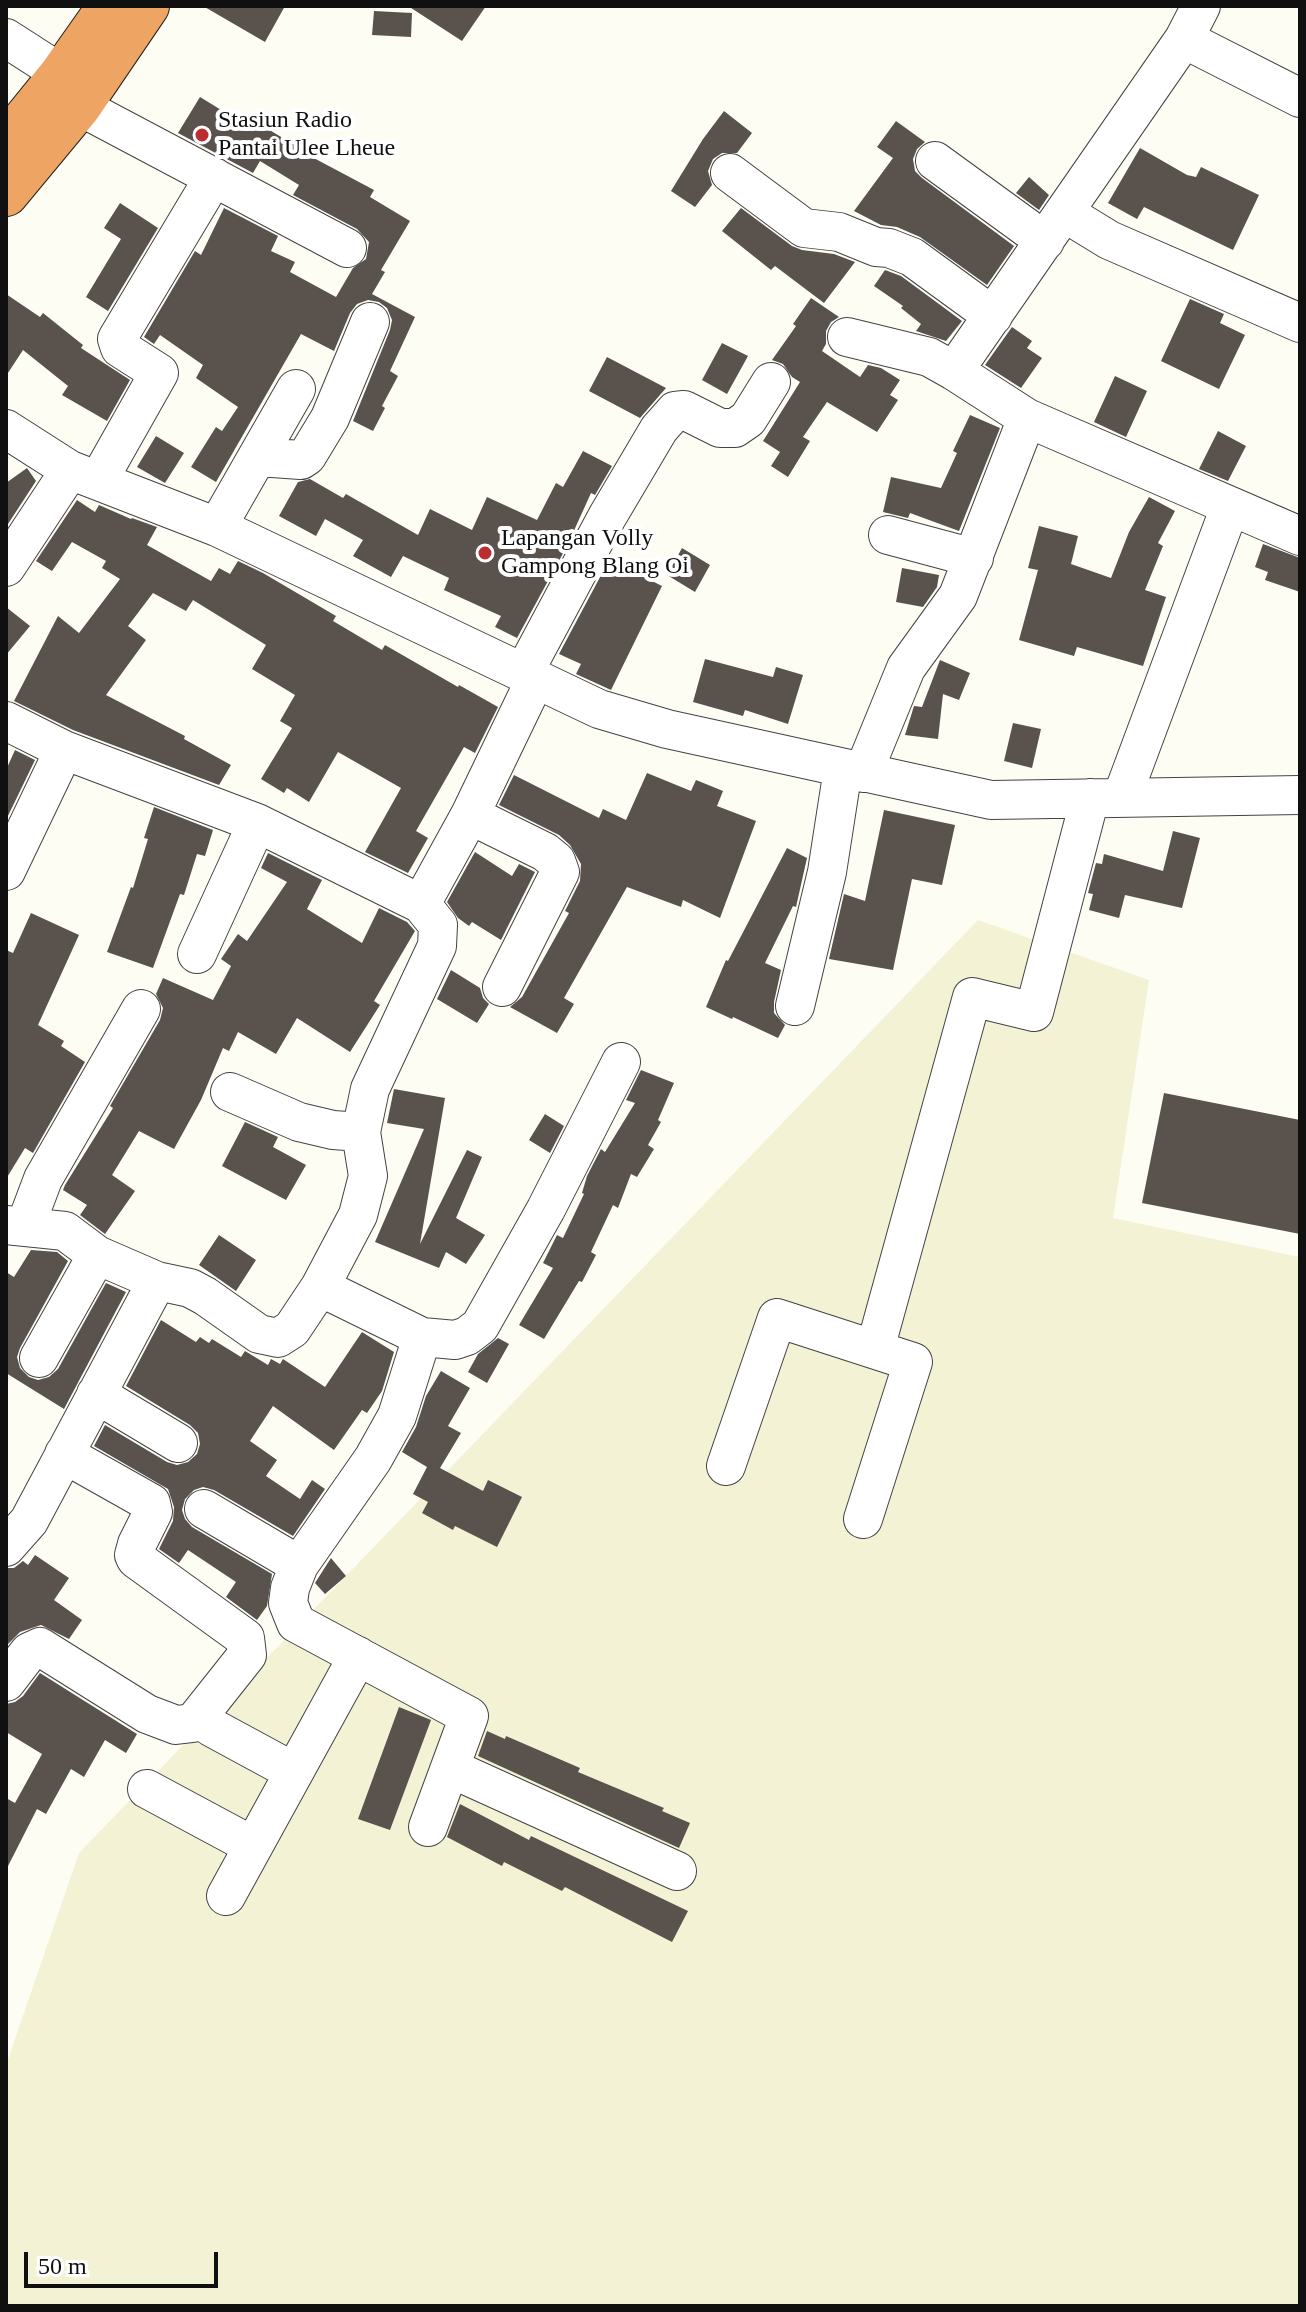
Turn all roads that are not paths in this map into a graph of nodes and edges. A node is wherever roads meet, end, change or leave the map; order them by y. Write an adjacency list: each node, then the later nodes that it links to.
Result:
1 (110, 6): 5 (highway)
2 (147, 6): 5 (highway)
3 (1192, 23): 6 (street); 12 (street)
4 (6, 38): 5 (street)
5 (70, 90): 7 (highway); 10 (street); 11 (highway)
6 (1300, 98)
7 (6, 143)
8 (935, 161): 12 (street)
9 (730, 173): 14 (street)
10 (214, 177): 13 (street); 24 (street)
11 (6, 194)
12 (1055, 227): 14 (street); 16 (street)
13 (347, 248)
14 (993, 316): 18 (street)
15 (370, 322): 23 (street)
16 (1300, 323)
17 (847, 337): 18 (street)
18 (954, 371): 21 (street)
19 (771, 382): 31 (street)
20 (296, 389): 23 (street)
21 (1027, 418): 25 (street); 29 (street)
22 (6, 429): 24 (street)
23 (258, 457): 26 (street)
24 (84, 476): 26 (street); 30 (street)
25 (1230, 507): 28 (street); 36 (street)
26 (217, 527): 31 (street)
27 (888, 535): 29 (street)
28 (1300, 536)
29 (974, 558): 34 (street)
30 (6, 567)
31 (529, 677): 34 (street); 37 (street)
32 (6, 721): 33 (street)
33 (64, 750): 38 (street); 39 (street)
34 (853, 771): 36 (street); 43 (street)
35 (1300, 795): 36 (street)
36 (1106, 798): 53 (street)
37 (470, 815): 40 (street); 42 (street)
38 (257, 823): 40 (street); 41 (street)
39 (6, 871)
40 (421, 904): 47 (street)
41 (197, 954)
42 (502, 987)
43 (795, 1006)
44 (141, 1009): 48 (street)
45 (621, 1062): 52 (street)
46 (230, 1092): 47 (street)
47 (361, 1132): 51 (street)
48 (15, 1226): 49 (street)
49 (97, 1255): 50 (street); 54 (street)
50 (157, 1281): 51 (street); 55 (street)
51 (320, 1287): 52 (street)
52 (422, 1337): 62 (street)
53 (875, 1349): 58 (street); 60 (street)
54 (39, 1358)
55 (96, 1394): 56 (street); 57 (street)
56 (178, 1443)
57 (64, 1454): 61 (street); 64 (street)
58 (726, 1466)
59 (204, 1509): 62 (street)
60 (863, 1519)
61 (6, 1547)
62 (299, 1565): 63 (street)
63 (358, 1656): 66 (street); 67 (street)
64 (6, 1682)
65 (211, 1727): 67 (street)
66 (450, 1768): 69 (street); 71 (street)
67 (294, 1772): 70 (street)
68 (147, 1789): 70 (street)
69 (428, 1827)
70 (253, 1846): 72 (street)
71 (677, 1871)
72 (226, 1896)

